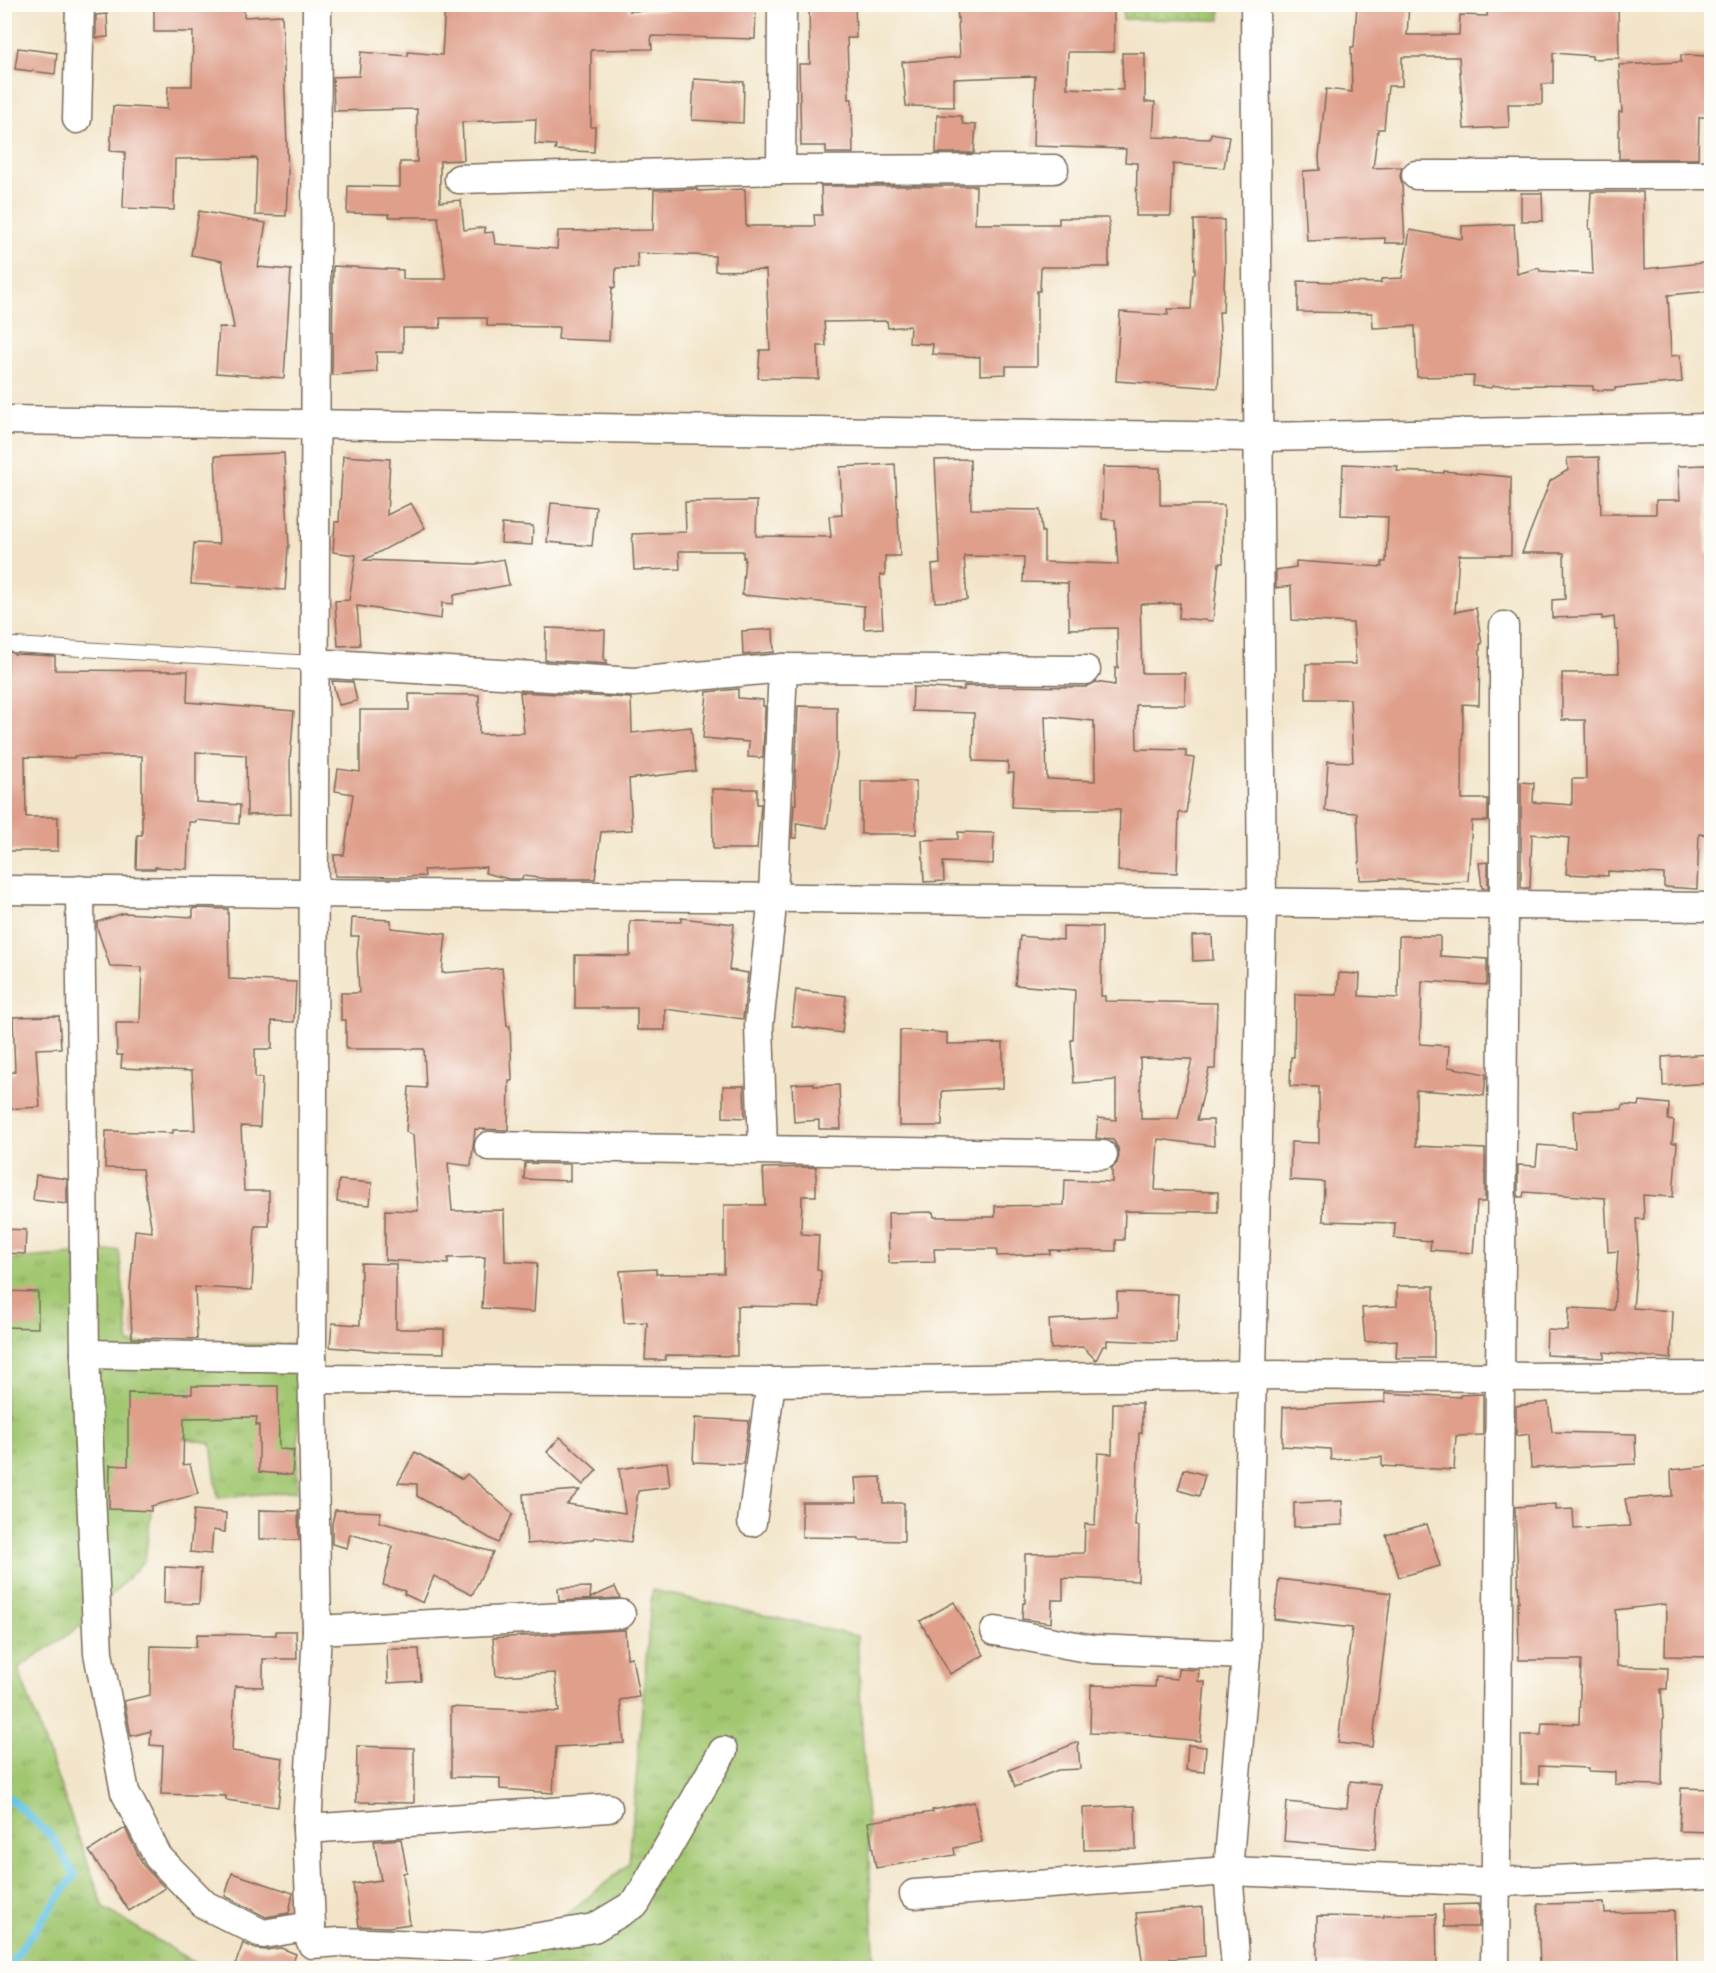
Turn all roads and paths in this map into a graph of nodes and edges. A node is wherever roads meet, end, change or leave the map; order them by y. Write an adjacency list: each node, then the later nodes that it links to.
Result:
1 (80, 4): 5 (street)
2 (317, 4): 12 (street)
3 (782, 4): 7 (street)
4 (1255, 4): 14 (street)
5 (78, 118)
6 (1054, 169): 7 (street)
7 (781, 170): 10 (street)
8 (1416, 175): 9 (street)
9 (1712, 175)
10 (459, 179)
11 (4, 420): 12 (street)
12 (314, 424): 14 (street); 17 (street)
13 (1712, 428): 14 (street)
14 (1258, 437): 24 (street)
15 (1504, 626): 25 (street)
16 (15, 645): 17 (lane)
17 (314, 663): 18 (street); 22 (street)
18 (783, 668): 19 (street); 23 (street)
19 (1086, 670)
20 (4, 890): 21 (street)
21 (80, 890): 22 (street); 30 (street)
22 (313, 892): 23 (street); 31 (street)
23 (773, 897): 24 (street); 28 (street)
24 (1262, 902): 25 (street); 32 (street)
25 (1504, 905): 26 (street); 34 (street)
26 (1712, 907)
27 (489, 1146): 28 (street)
28 (763, 1149): 29 (street)
29 (1103, 1155)
30 (85, 1354): 31 (street); 48 (street)
31 (312, 1369): 35 (street); 38 (street)
32 (1252, 1374): 34 (street); 35 (street); 40 (street)
33 (1712, 1376): 34 (street)
34 (1499, 1377): 46 (street)
35 (771, 1382): 36 (street)
36 (752, 1522)
37 (621, 1614): 38 (street)
38 (317, 1630): 43 (street)
39 (995, 1631): 40 (street)
40 (1246, 1655): 44 (street)
41 (723, 1751): 48 (street)
42 (608, 1809): 43 (street)
43 (307, 1829): 48 (street)
44 (1228, 1871): 46 (street); 47 (street); 49 (street)
45 (1712, 1874): 46 (street)
46 (1496, 1882): 50 (street)
47 (914, 1894)
48 (311, 1926)
49 (1236, 1968)
50 (1495, 1968)

